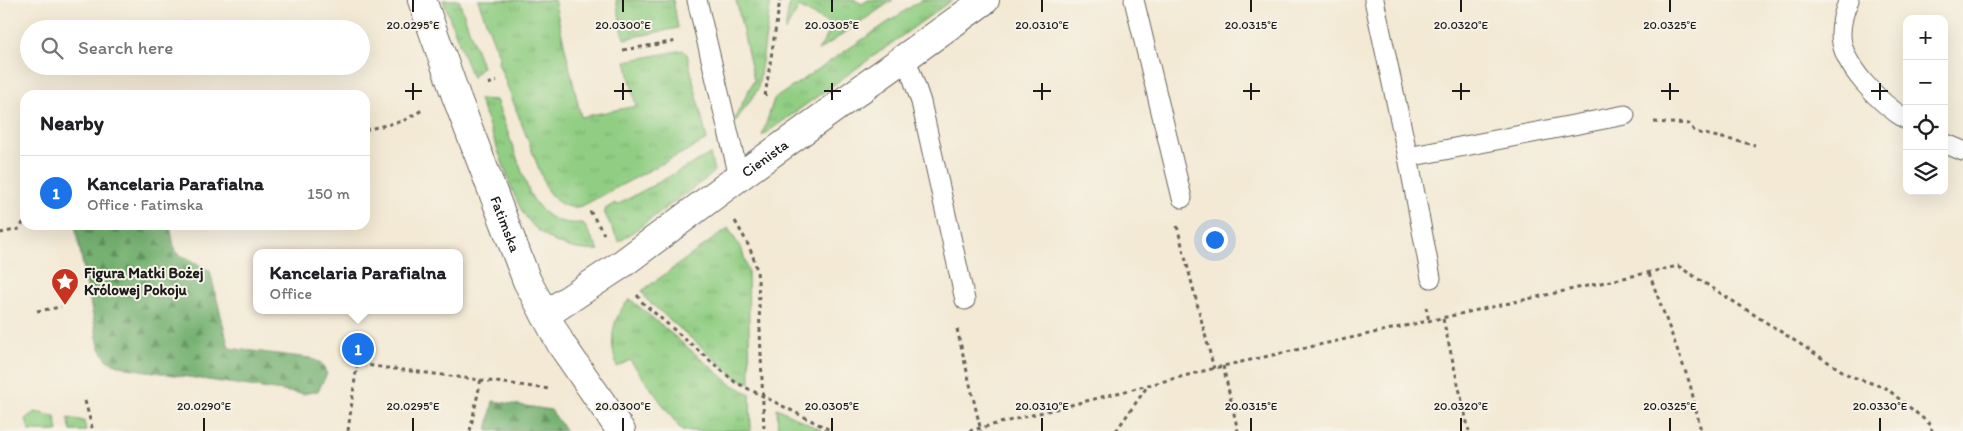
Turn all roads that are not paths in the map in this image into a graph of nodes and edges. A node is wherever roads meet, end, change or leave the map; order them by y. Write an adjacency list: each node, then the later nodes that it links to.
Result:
1 (422, 0): 17 (street, Fatimska)
2 (697, 0): 13 (lane)
3 (985, 0): 7 (street, Cienista)
4 (1134, 0): 14 (lane)
5 (1374, 0): 12 (lane)
6 (1848, 0): 9 (lane)
7 (904, 60): 13 (street, Cienista); 16 (lane)
8 (1625, 115): 12 (lane)
9 (1903, 118)
10 (1948, 145): 11 (lane)
11 (1963, 151)
12 (1408, 157): 15 (lane)
13 (738, 177): 17 (street, Cienista)
14 (1182, 198)
15 (1431, 278)
16 (965, 300)
17 (545, 315): 18 (street, Fatimska)
18 (621, 431)

